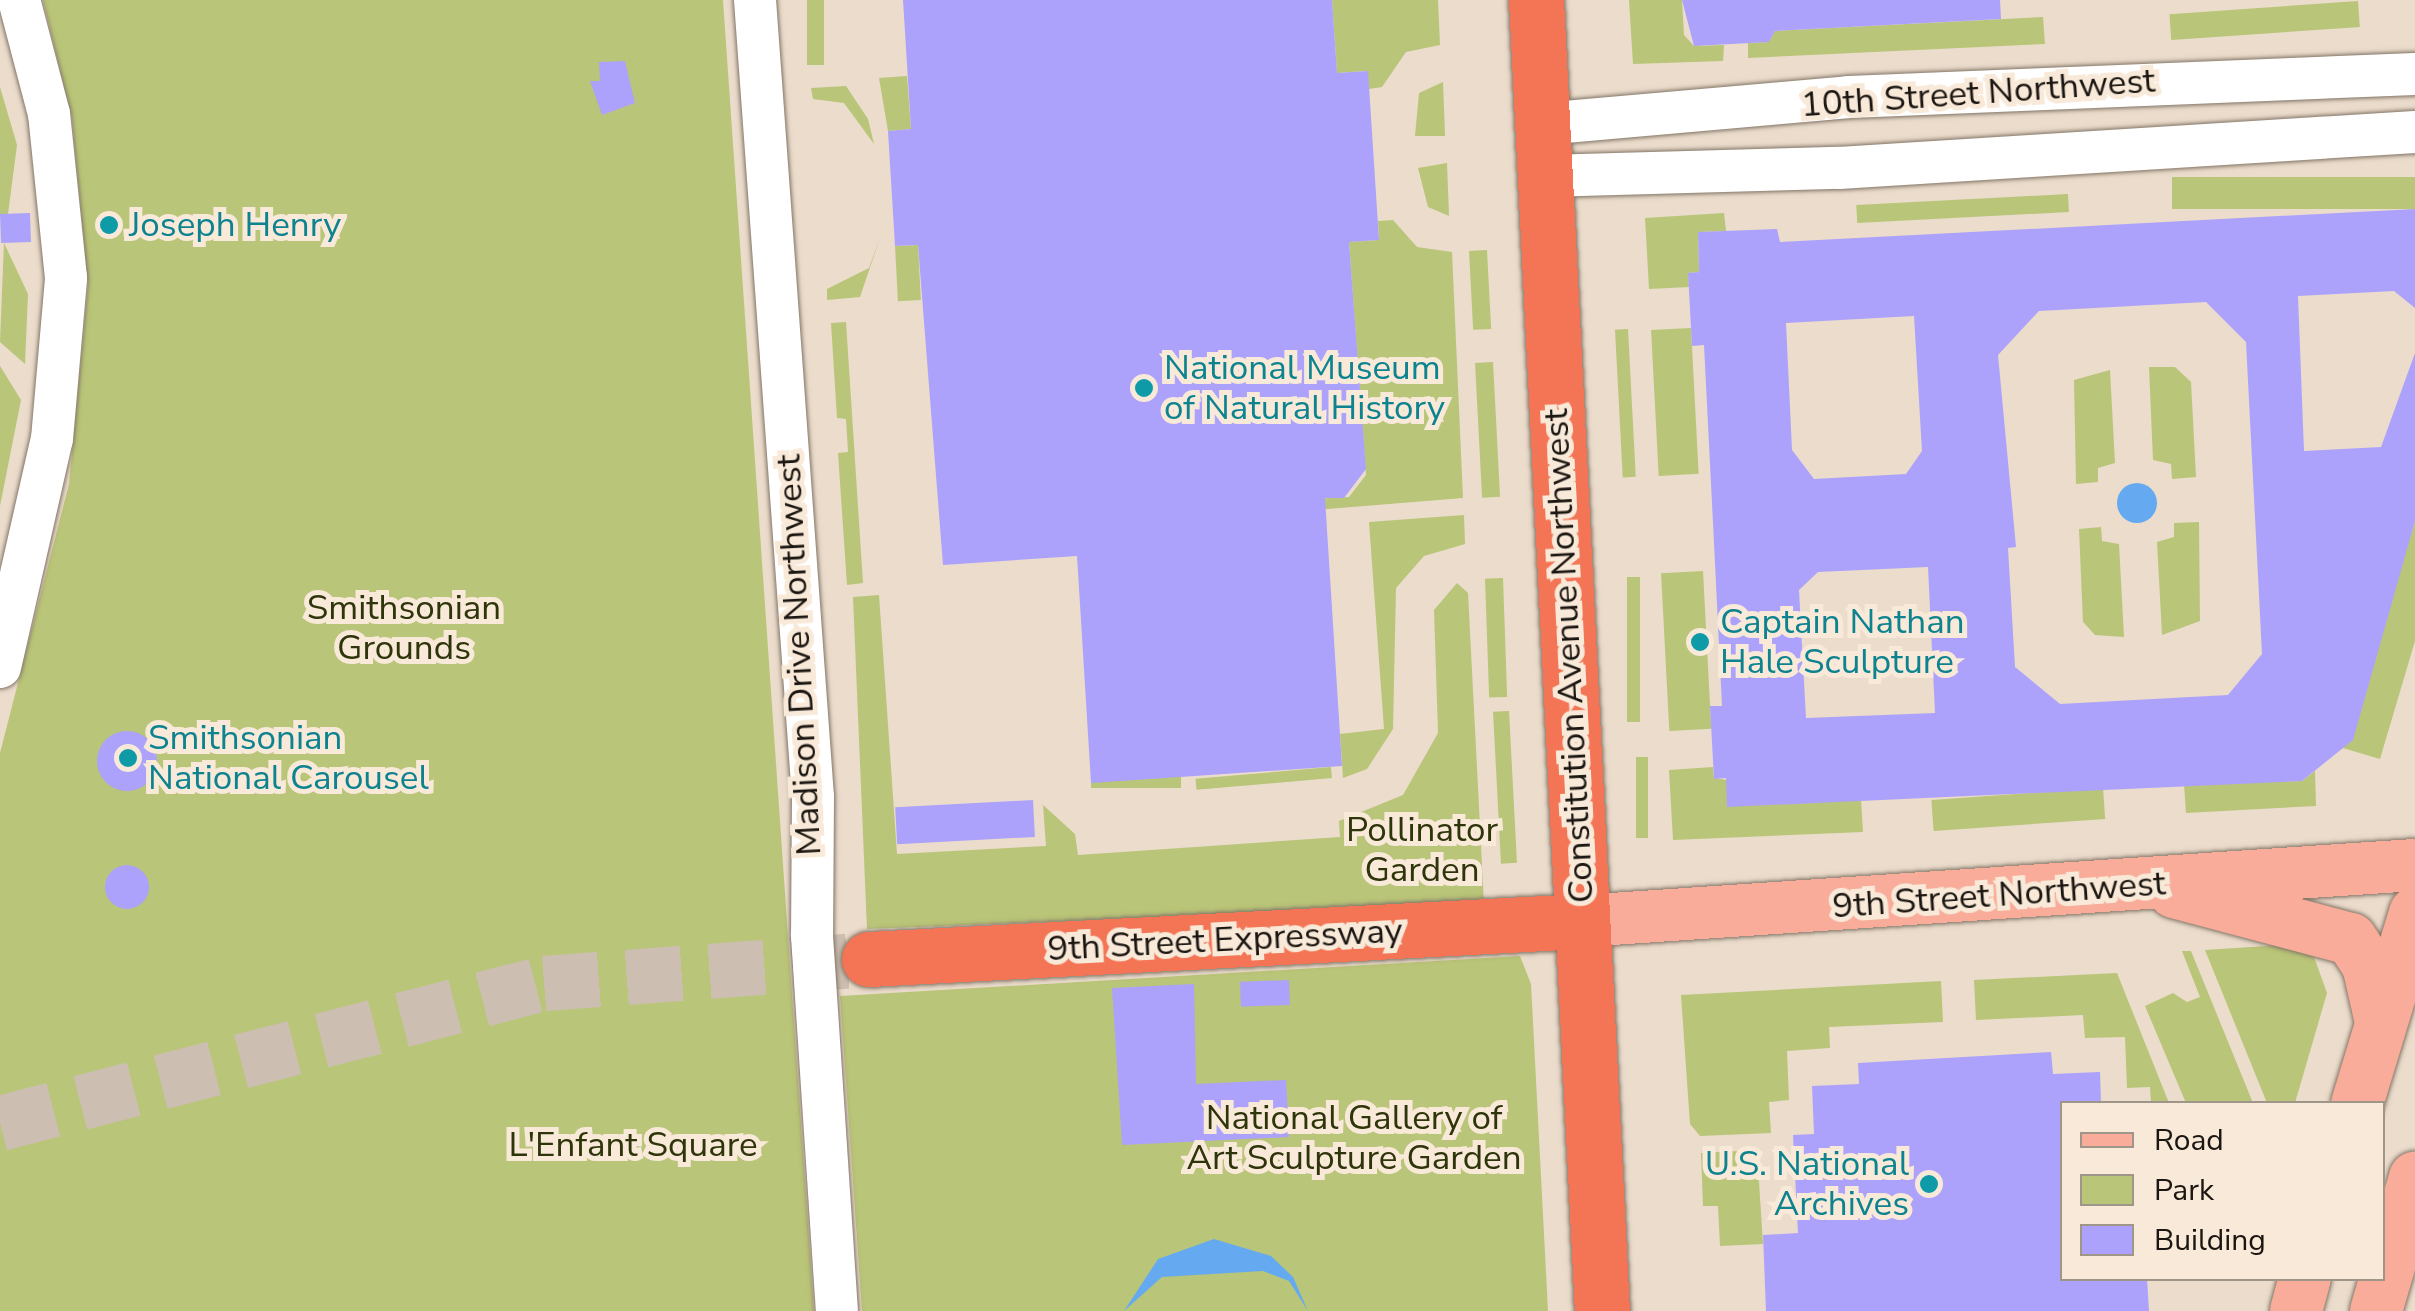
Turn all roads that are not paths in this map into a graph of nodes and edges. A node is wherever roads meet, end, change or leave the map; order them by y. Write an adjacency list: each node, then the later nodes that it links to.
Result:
1 (19, 0): 7 (street)
2 (755, 0): 19 (street, Madison Drive Northwest)
3 (1536, 0): 6 (highway, Constitution Avenue Northwest)
4 (2415, 74): 6 (street, 10th Street Northwest)
5 (2415, 132): 6 (street, 10th Street Northwest)
6 (1543, 150): 11 (highway, Constitution Avenue Northwest)
7 (0, 667)
8 (2415, 864): 9 (main road, 9th Street Northwest)
9 (2158, 888): 11 (main road, 9th Street Northwest); 13 (main road)
10 (2415, 913): 13 (main road)
11 (1582, 921): 12 (highway, 9th Street Expressway); 20 (highway, Constitution Avenue Northwest)
12 (869, 960)
13 (2381, 1022): 14 (main road)
14 (2358, 1101)
15 (2415, 1178): 16 (main road)
16 (2385, 1280)
17 (2304, 1281): 21 (main road)
18 (2385, 1281): 22 (main road)
19 (837, 1311)
20 (1602, 1311)
21 (2296, 1311)
22 (2376, 1311)

